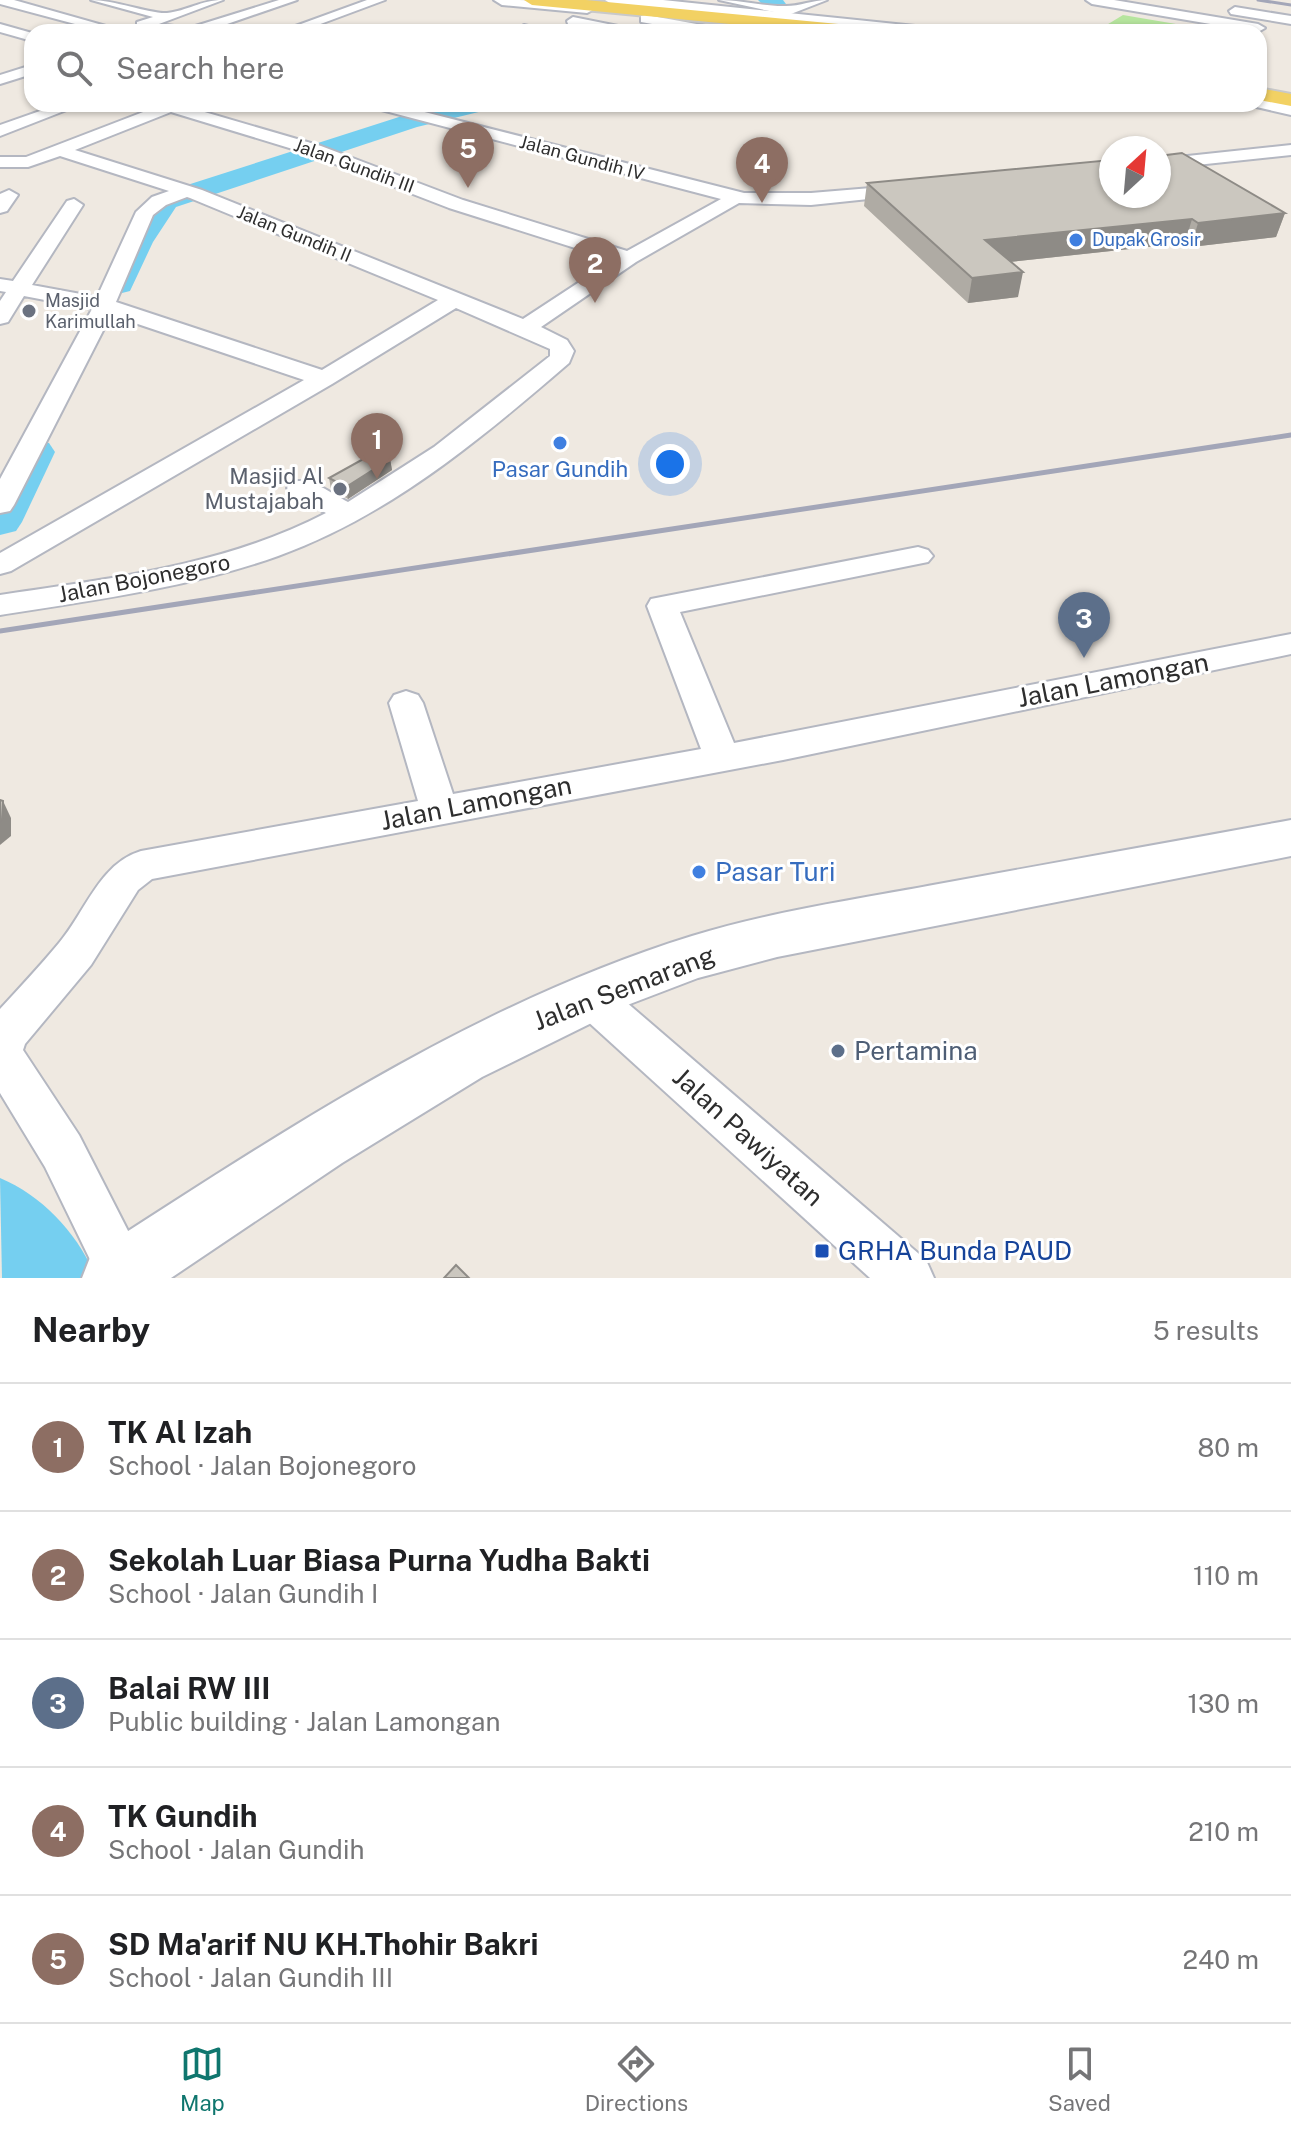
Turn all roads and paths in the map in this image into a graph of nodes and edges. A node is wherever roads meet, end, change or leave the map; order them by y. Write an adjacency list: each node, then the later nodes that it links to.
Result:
1 (0, 0): 23 (street)
2 (97, 0): 19 (street)
3 (191, 0): 16 (street)
4 (217, 0): 24 (street)
5 (291, 0): 25 (street)
6 (379, 0): 26 (street)
7 (502, 0): 18 (main road)
8 (532, 0): 18 (main road)
9 (574, 0): 18 (main road)
10 (613, 0): 18 (main road)
11 (725, 0): 18 (street)
12 (821, 0): 18 (street)
13 (1092, 0): 32 (street)
14 (1173, 0): 21 (street)
15 (1224, 0): 17 (street)
16 (207, 1)
17 (1291, 12)
18 (760, 14): 29 (street); 30 (main road); 31 (main road)
19 (163, 16)
20 (646, 19): 28 (street)
21 (1284, 19)
22 (573, 21): 27 (street)
23 (90, 24)
24 (145, 24)
25 (214, 24)
26 (309, 24)
27 (588, 24)
28 (671, 24)
29 (728, 24)
30 (807, 24)
31 (831, 24)
32 (1226, 24)
33 (0, 28): 34 (street)
34 (24, 35)
35 (24, 72): 36 (street)
36 (0, 82): 37 (street)
37 (21, 88)
38 (1267, 98): 39 (main road)
39 (1291, 102)
40 (53, 112): 47 (street)
41 (158, 112): 49 (street)
42 (193, 112): 57 (street, Jalan Gundih III)
43 (406, 112): 45 (street, Jalan Gundih IV)
44 (436, 112): 45 (street)
45 (421, 116): 55 (street, Jalan Gundih IV)
46 (0, 118): 47 (street)
47 (23, 123): 48 (street)
48 (0, 131)
49 (59, 150): 51 (street); 54 (street, Jalan Gundih II)
50 (1291, 150): 52 (street)
51 (0, 162)
52 (1171, 163)
53 (920, 188): 55 (street, Jalan Gundih IV)
54 (190, 192): 59 (street, Jalan Gundih II); 60 (street)
55 (735, 198): 57 (street)
56 (74, 205): 58 (street)
57 (629, 258): 62 (street)
58 (10, 287): 60 (street); 61 (street)
59 (453, 300): 62 (street, Jalan Gundih II); 63 (street)
60 (107, 307): 63 (street); 65 (street)
61 (0, 317)
62 (525, 328): 66 (street, Jalan Bojonegoro)
63 (324, 379): 68 (street)
64 (301, 488): 66 (street)
65 (0, 505)
66 (349, 514): 69 (street, Jalan Bojonegoro)
67 (918, 556): 72 (street)
68 (0, 565)
69 (0, 605)
70 (1291, 644): 72 (street, Jalan Lamongan)
71 (406, 703): 73 (street)
72 (722, 757): 73 (street, Jalan Lamongan)
73 (439, 810): 76 (street, Jalan Lamongan)
74 (1291, 838): 75 (street, Jalan Semarang)
75 (589, 996): 76 (street, Jalan Semarang); 77 (street, Jalan Pawiyatan)
76 (119, 1275)
77 (908, 1278)

